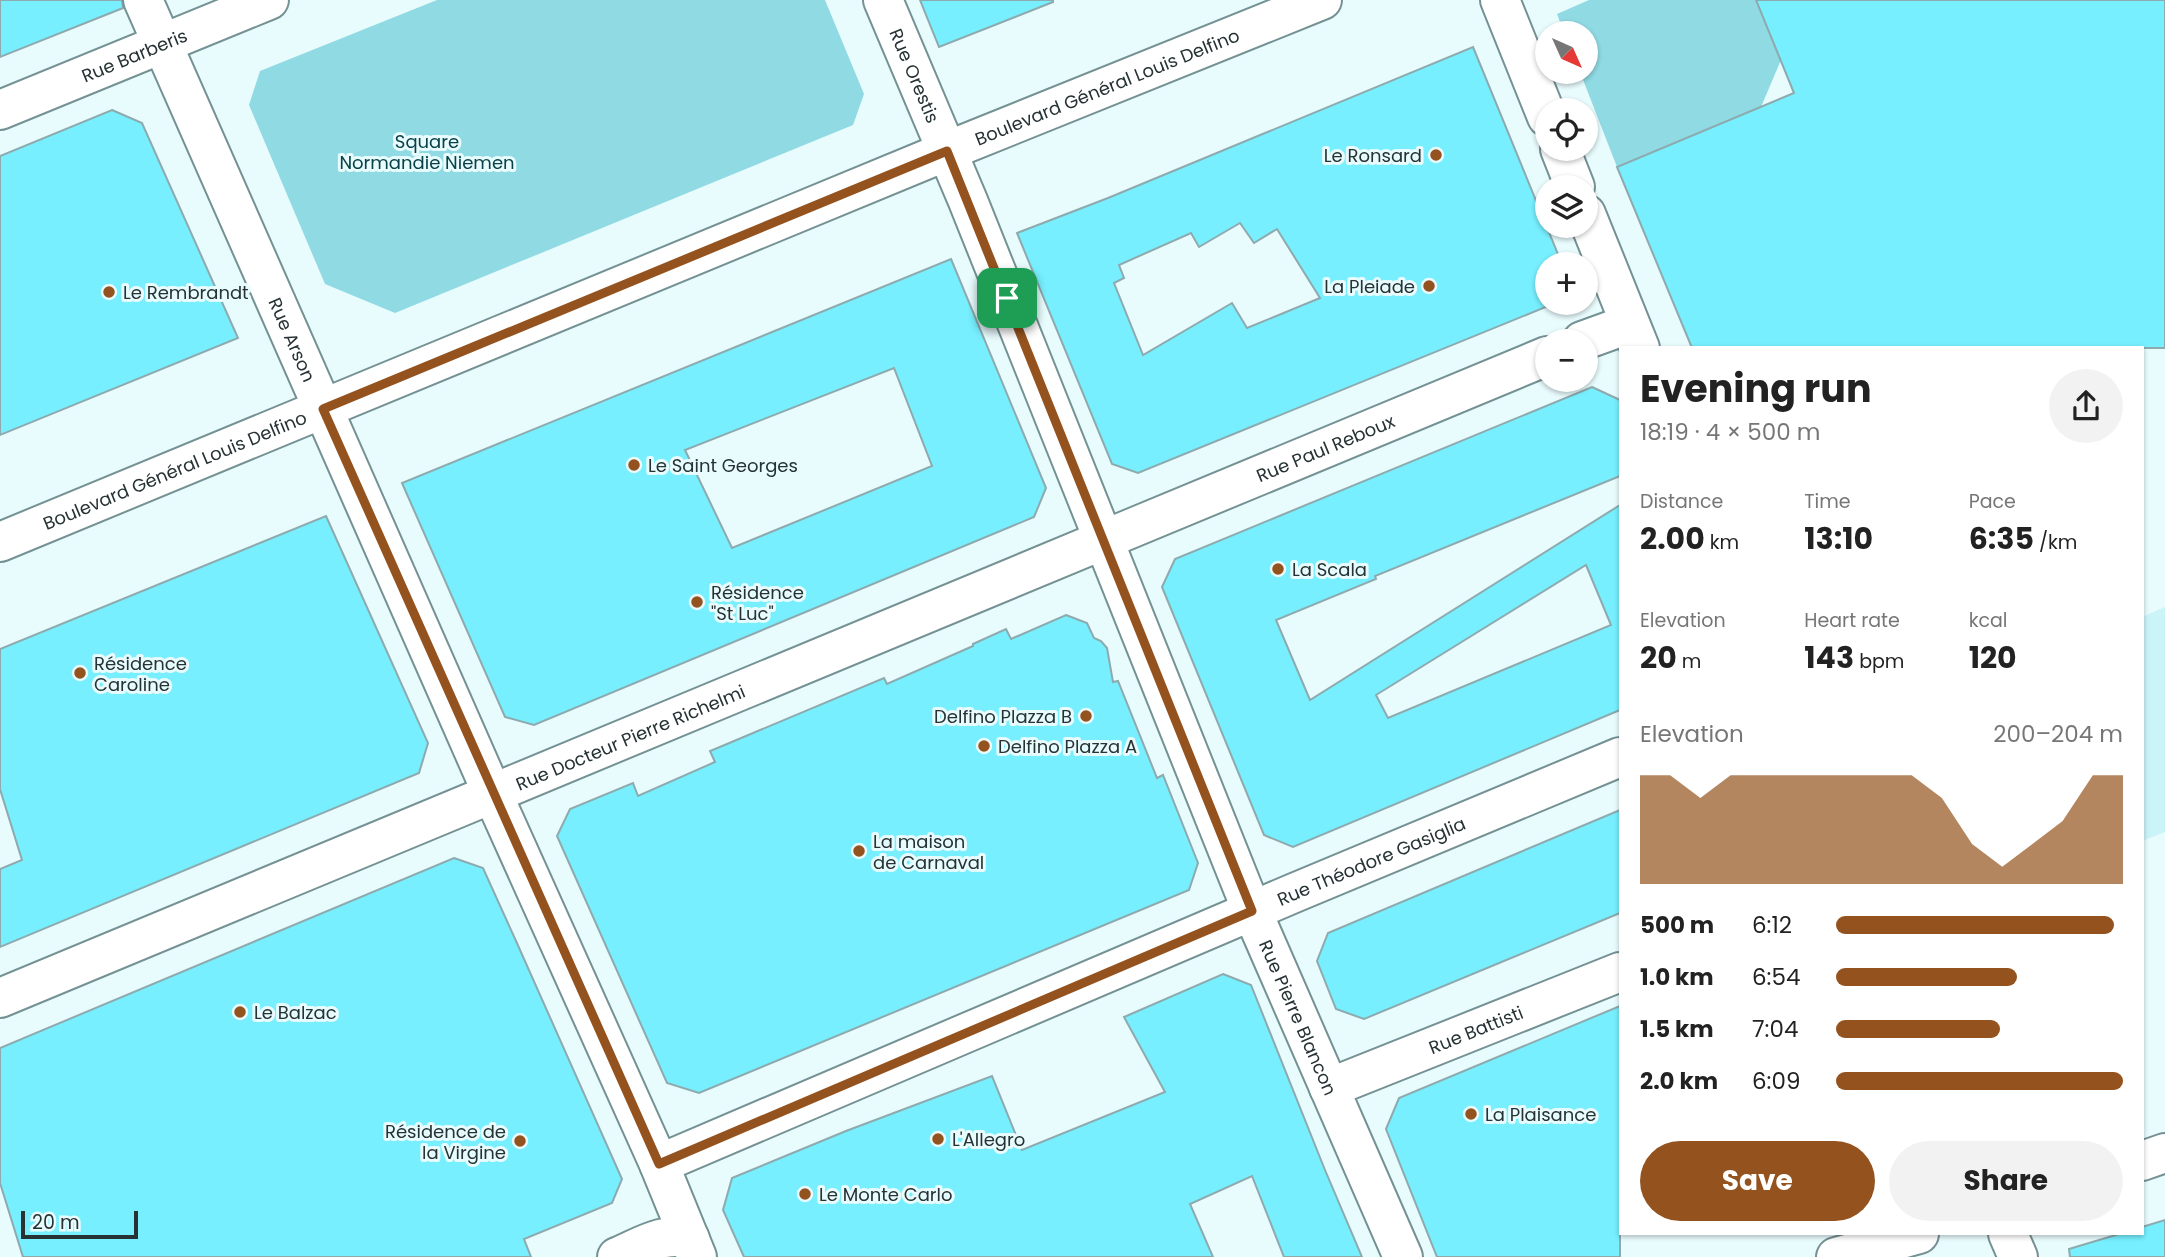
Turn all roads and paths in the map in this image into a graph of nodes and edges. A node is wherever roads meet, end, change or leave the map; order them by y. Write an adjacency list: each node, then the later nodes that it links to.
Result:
1 (143, 0): 6 (street, Rue Arson)
2 (269, 0): 6 (street, Rue Barberis)
3 (883, 0): 9 (street, Rue Orestis)
4 (1322, 0): 9 (street, Boulevard Général Louis Delfino)
5 (1500, 0): 7 (street)
6 (161, 45): 8 (street, Rue Barberis); 14 (street, Rue Arson)
7 (1539, 98)
8 (0, 110)
9 (947, 151): 14 (street, Boulevard Général Louis Delfino); 15 (street, Rue Pierre Blancon)
10 (1595, 238): 11 (street)
11 (1634, 336): 12 (street)
12 (1598, 339)
13 (1535, 361): 15 (street, Rue Paul Reboux)
14 (323, 409): 16 (street, Boulevard Général Louis Delfino); 18 (street, Rue Arson)
15 (1104, 538): 18 (street, Rue Docteur Pierre Richelmi); 19 (street, Rue Pierre Blancon)
16 (0, 542)
17 (1619, 757): 19 (street, Rue Théodore Gasiglia)
18 (493, 795): 21 (street, Rue Docteur Pierre Richelmi); 25 (street, Rue Arson)
19 (1252, 911): 22 (street, Rue Pierre Blancon); 25 (street, Rue Théodore Gasiglia)
20 (1619, 972): 22 (street, Rue Battisti)
21 (0, 998)
22 (1329, 1088): 30 (street, Rue Pierre Blancon)
23 (2165, 1153): 24 (street)
24 (2144, 1160)
25 (659, 1164): 28 (street, Rue Arson)
26 (1915, 1235): 31 (street)
27 (2008, 1235): 32 (street)
28 (687, 1251): 29 (street)
29 (617, 1257)
30 (1402, 1257)
31 (1836, 1257)
32 (2018, 1257)

